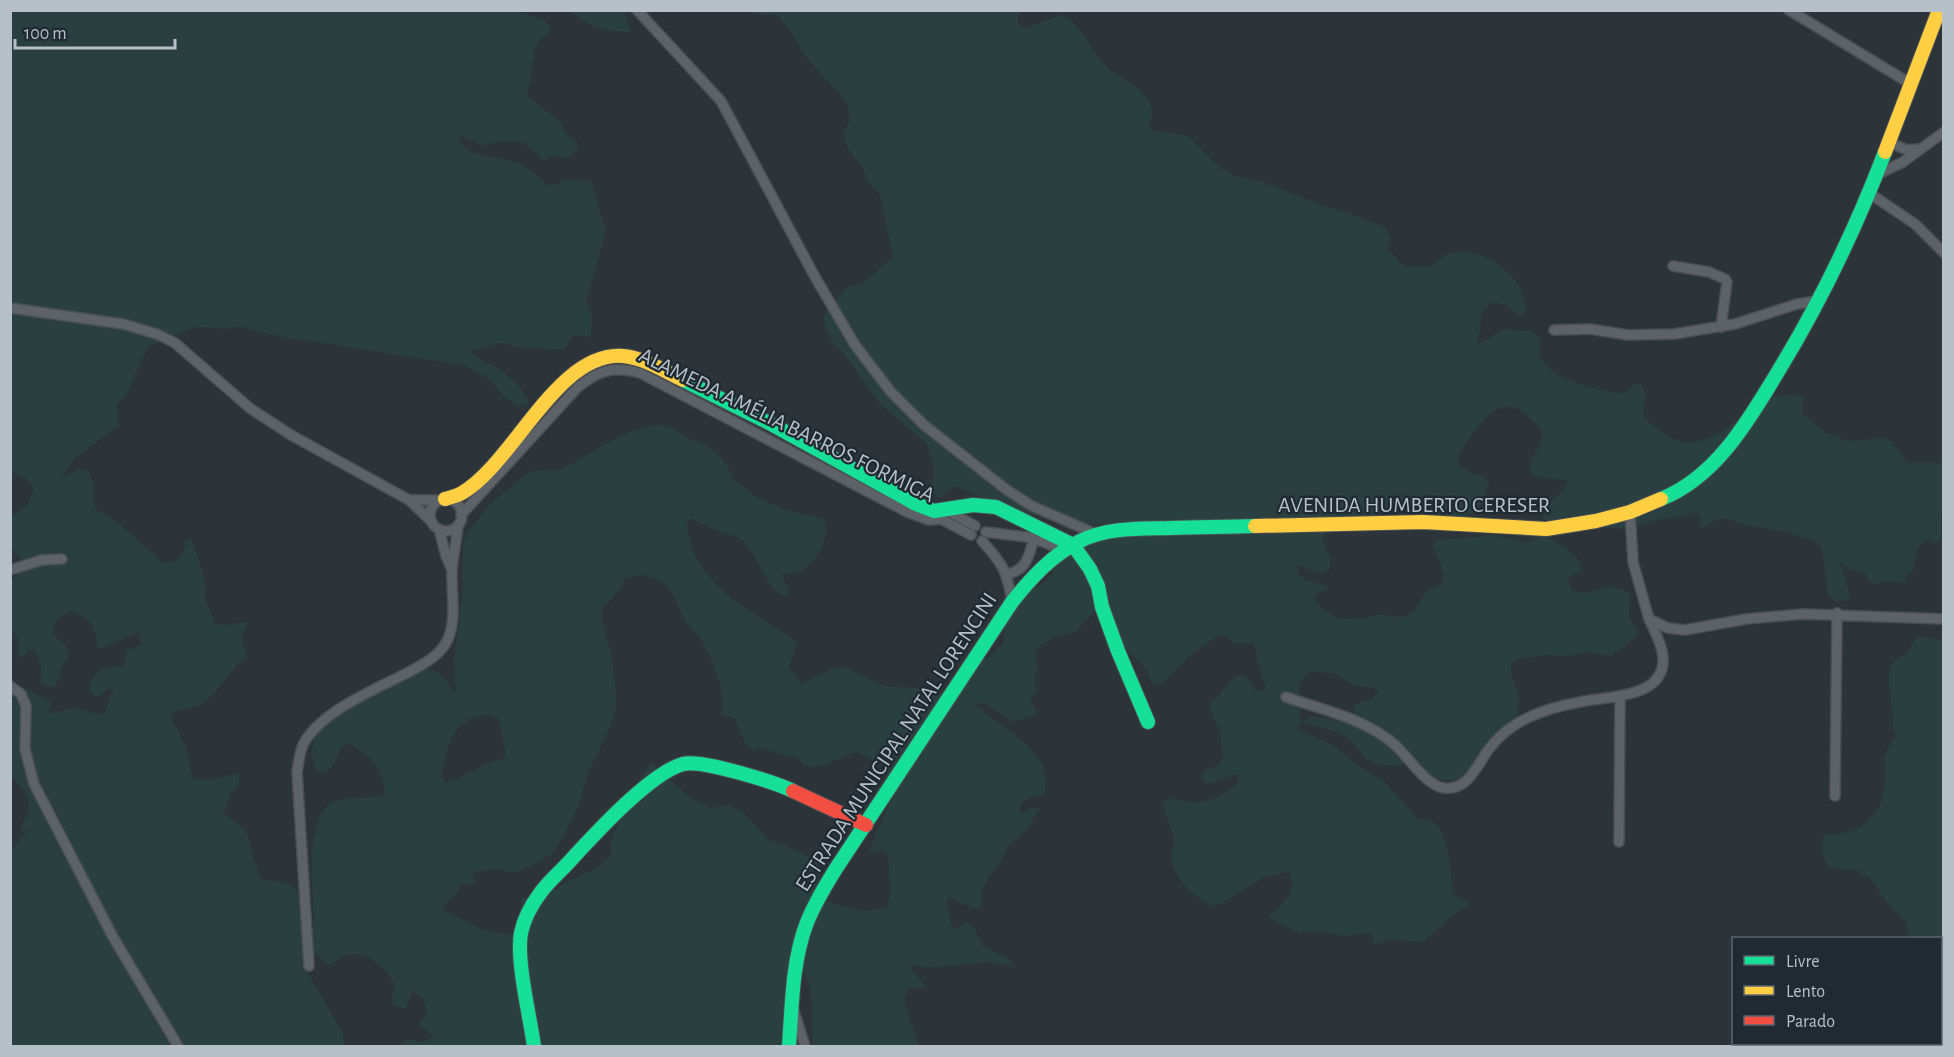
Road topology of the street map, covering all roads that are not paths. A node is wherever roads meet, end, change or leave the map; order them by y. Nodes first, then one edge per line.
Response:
1 (637, 10) edge
2 (1788, 10) edge
3 (1939, 10) edge
4 (1911, 84) junction
5 (1944, 132) edge
6 (1889, 142) junction
7 (1918, 149) junction
8 (1876, 176) junction
9 (1869, 193) junction
10 (1944, 253) edge
11 (1674, 266) dead end
12 (1817, 301) junction
13 (10, 308) edge
14 (1721, 327) junction
15 (1554, 330) dead end
16 (409, 500) junction
17 (442, 500) junction
18 (1630, 512) junction
19 (943, 514) junction
20 (460, 520) junction
21 (435, 526) junction
22 (973, 530) dead end
23 (1096, 534) junction
24 (1034, 538) junction
25 (1068, 548) junction
26 (62, 559) dead end
27 (10, 570) edge
28 (452, 570) junction
29 (1007, 574) junction
30 (1012, 602) junction
31 (1837, 614) junction
32 (1649, 619) junction
33 (1944, 619) edge
34 (10, 686) edge
35 (1620, 696) junction
36 (1286, 697) dead end
37 (1148, 722) dead end
38 (1835, 796) dead end
39 (866, 825) junction
40 (1619, 842) dead end
41 (309, 966) dead end
42 (793, 1006) junction
43 (178, 1047) edge
44 (534, 1047) edge
45 (789, 1047) edge
46 (805, 1047) edge

1 - 23 street
2 - 4 street
3 - 4 main road, AVENIDA HUMBERTO CERESER
4 - 6 main road, AVENIDA HUMBERTO CERESER
5 - 7 street
6 - 7 street
6 - 8 main road, AVENIDA HUMBERTO CERESER
7 - 8 street
8 - 9 main road, AVENIDA HUMBERTO CERESER
9 - 10 street
9 - 12 main road, AVENIDA HUMBERTO CERESER
11 - 14 street
12 - 14 street
12 - 18 main road, AVENIDA HUMBERTO CERESER
13 - 16 street
14 - 15 street
16 - 17 street
16 - 21 street
17 - 19 main road, ALAMEDA AMÉLIA BARROS FORMIGA
17 - 20 street
17 - 21 street
18 - 23 main road, AVENIDA HUMBERTO CERESER
18 - 32 street
19 - 20 street, ALAMEDA AMÉLIA BARROS FORMIGA
19 - 22 street, ALAMEDA AMÉLIA BARROS FORMIGA
19 - 25 main road, ALAMEDA AMÉLIA BARROS FORMIGA
20 - 21 street
20 - 28 street
21 - 28 street
23 - 25 main road, AVENIDA HUMBERTO CERESER
24 - 25 street
24 - 29 street
24 - 29 street
25 - 30 main road, ESTRADA MUNICIPAL NATAL LORENCINI
25 - 37 main road
26 - 27 street
28 - 41 street
29 - 30 street
30 - 39 main road, ESTRADA MUNICIPAL NATAL LORENCINI
31 - 32 street
31 - 33 street
31 - 38 street
32 - 35 street
34 - 43 street
35 - 36 street
35 - 40 street
39 - 42 main road, ESTRADA MUNICIPAL NATAL LORENCINI
39 - 44 main road
42 - 45 main road, ESTRADA MUNICIPAL NATAL LORENCINI
42 - 46 street

